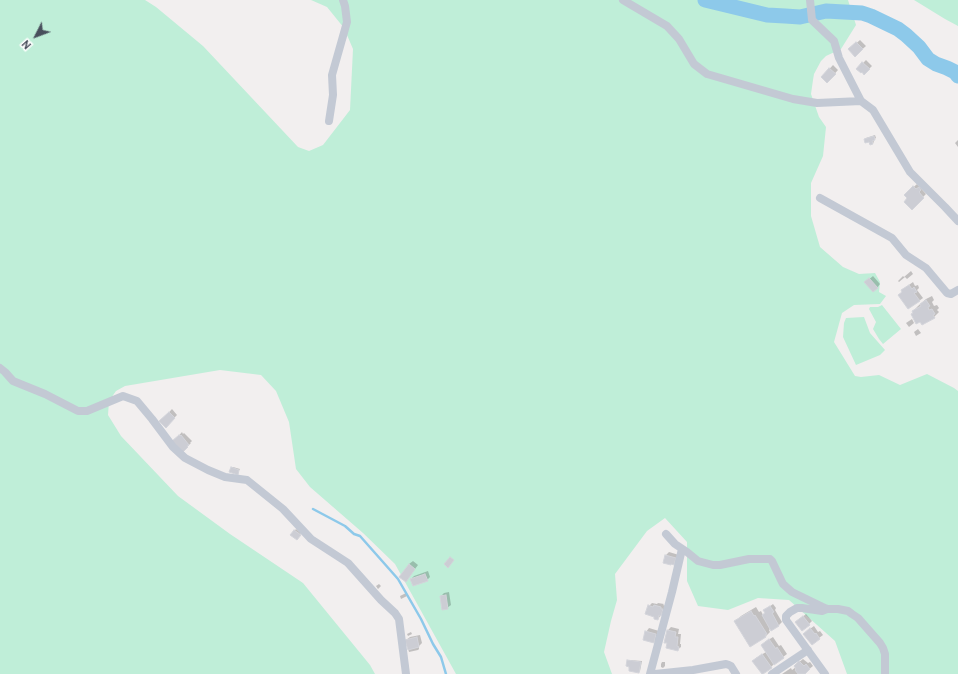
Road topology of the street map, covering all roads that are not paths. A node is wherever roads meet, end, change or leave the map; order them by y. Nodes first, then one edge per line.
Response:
1 (342, 0) edge
2 (623, 0) edge
3 (810, 0) edge
4 (861, 101) junction
5 (329, 121) dead end
6 (820, 198) dead end
7 (958, 221) edge
8 (958, 290) edge
9 (0, 368) edge
10 (666, 534) dead end
11 (682, 549) junction
12 (827, 609) junction
13 (808, 650) junction
14 (406, 674) edge
15 (650, 674) edge
16 (654, 674) edge
17 (736, 674) edge
18 (772, 674) edge
19 (826, 674) edge
20 (885, 674) edge

1 - 5 street
2 - 4 street
3 - 4 street
4 - 7 street
6 - 8 street
9 - 14 street
10 - 11 street
11 - 12 street
11 - 15 street
12 - 13 street
12 - 20 street
13 - 18 street
13 - 19 street
16 - 17 street

